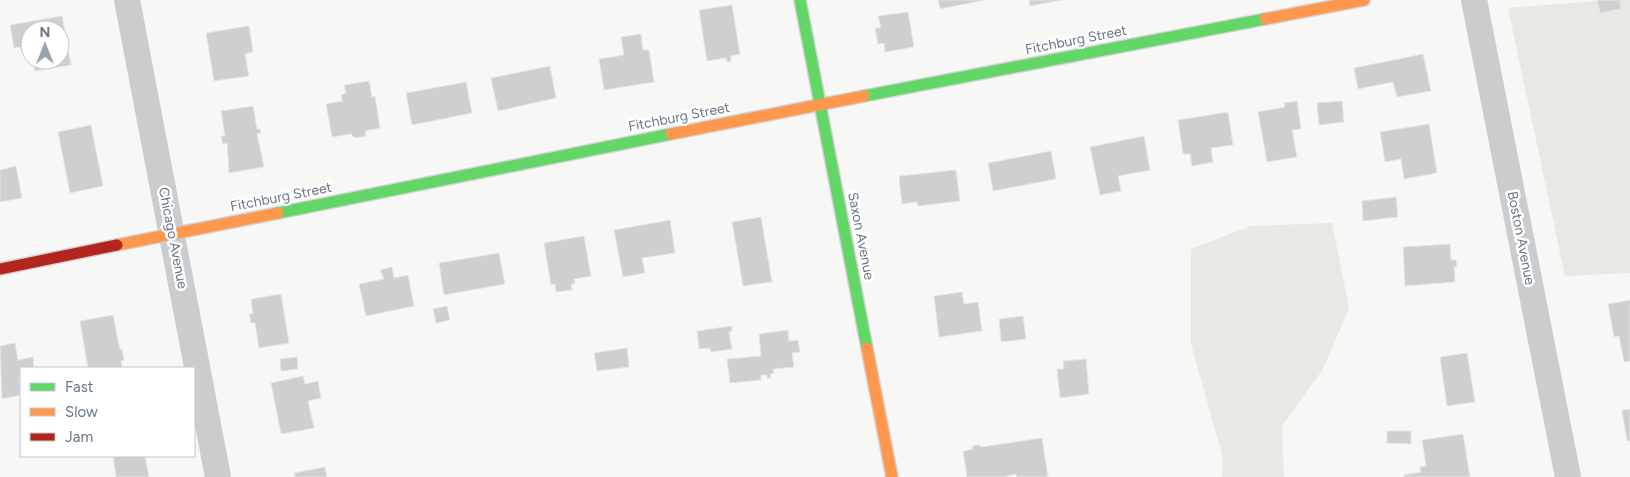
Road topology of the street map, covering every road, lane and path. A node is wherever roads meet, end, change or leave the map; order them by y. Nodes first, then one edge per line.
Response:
1 (127, 0) edge
2 (800, 0) edge
3 (1364, 0) edge
4 (1474, 0) edge
5 (821, 104) junction
6 (172, 234) junction
7 (0, 269) edge
8 (218, 477) edge
9 (892, 477) edge
10 (1568, 477) edge

1 - 6 street, Chicago Avenue
2 - 5 street, Saxon Avenue
3 - 5 street, Fitchburg Street
4 - 10 street, Boston Avenue
5 - 6 street, Fitchburg Street
5 - 9 street, Saxon Avenue
6 - 7 street, Fitchburg Street
6 - 8 street, Chicago Avenue

